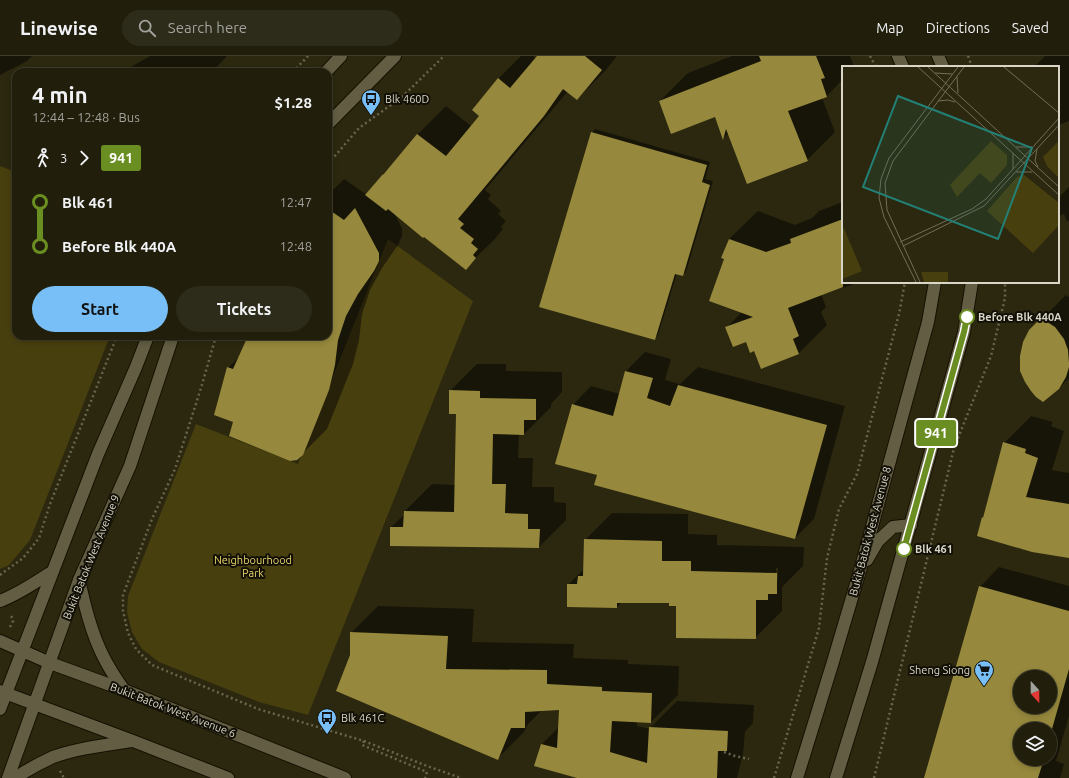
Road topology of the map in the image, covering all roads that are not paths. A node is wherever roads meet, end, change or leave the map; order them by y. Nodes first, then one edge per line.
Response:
1 (341, 56) edge
2 (395, 56) edge
3 (898, 56) edge
4 (938, 56) edge
5 (903, 66) edge
6 (943, 66) edge
7 (330, 68) edge
8 (332, 120) edge
9 (935, 283) edge
10 (972, 283) edge
11 (146, 340) edge
12 (172, 340) edge
13 (911, 525) junction
14 (53, 571) junction
15 (859, 574) junction
16 (80, 580) junction
17 (0, 601) edge
18 (0, 641) edge
19 (23, 650) junction
20 (50, 663) junction
21 (124, 690) junction
22 (3, 692) edge
23 (35, 704) junction
24 (0, 709) edge
25 (133, 741) junction
26 (8, 778) edge
27 (15, 778) edge
28 (228, 778) edge
29 (346, 778) edge
30 (797, 778) edge
31 (836, 778) edge

1 - 7 street
2 - 8 street
3 - 5 street
4 - 6 street
9 - 15 street, Bukit Batok West Avenue 8
10 - 13 street
11 - 14 street
12 - 16 street, Bukit Batok West Avenue 9
13 - 15 street
13 - 31 street
14 - 17 street
14 - 19 street
15 - 30 street, Bukit Batok West Avenue 8
16 - 20 street, Bukit Batok West Avenue 9
16 - 21 street
18 - 19 street, Bukit Batok West Avenue 6
19 - 20 street, Bukit Batok West Avenue 6
19 - 22 street
20 - 21 street, Bukit Batok West Avenue 6
20 - 23 street, Bukit Batok West Avenue 9
21 - 29 street, Bukit Batok West Avenue 6
22 - 23 street
22 - 24 street
23 - 25 street
23 - 26 street, Bukit Batok West Avenue 9
25 - 27 street
25 - 28 street

